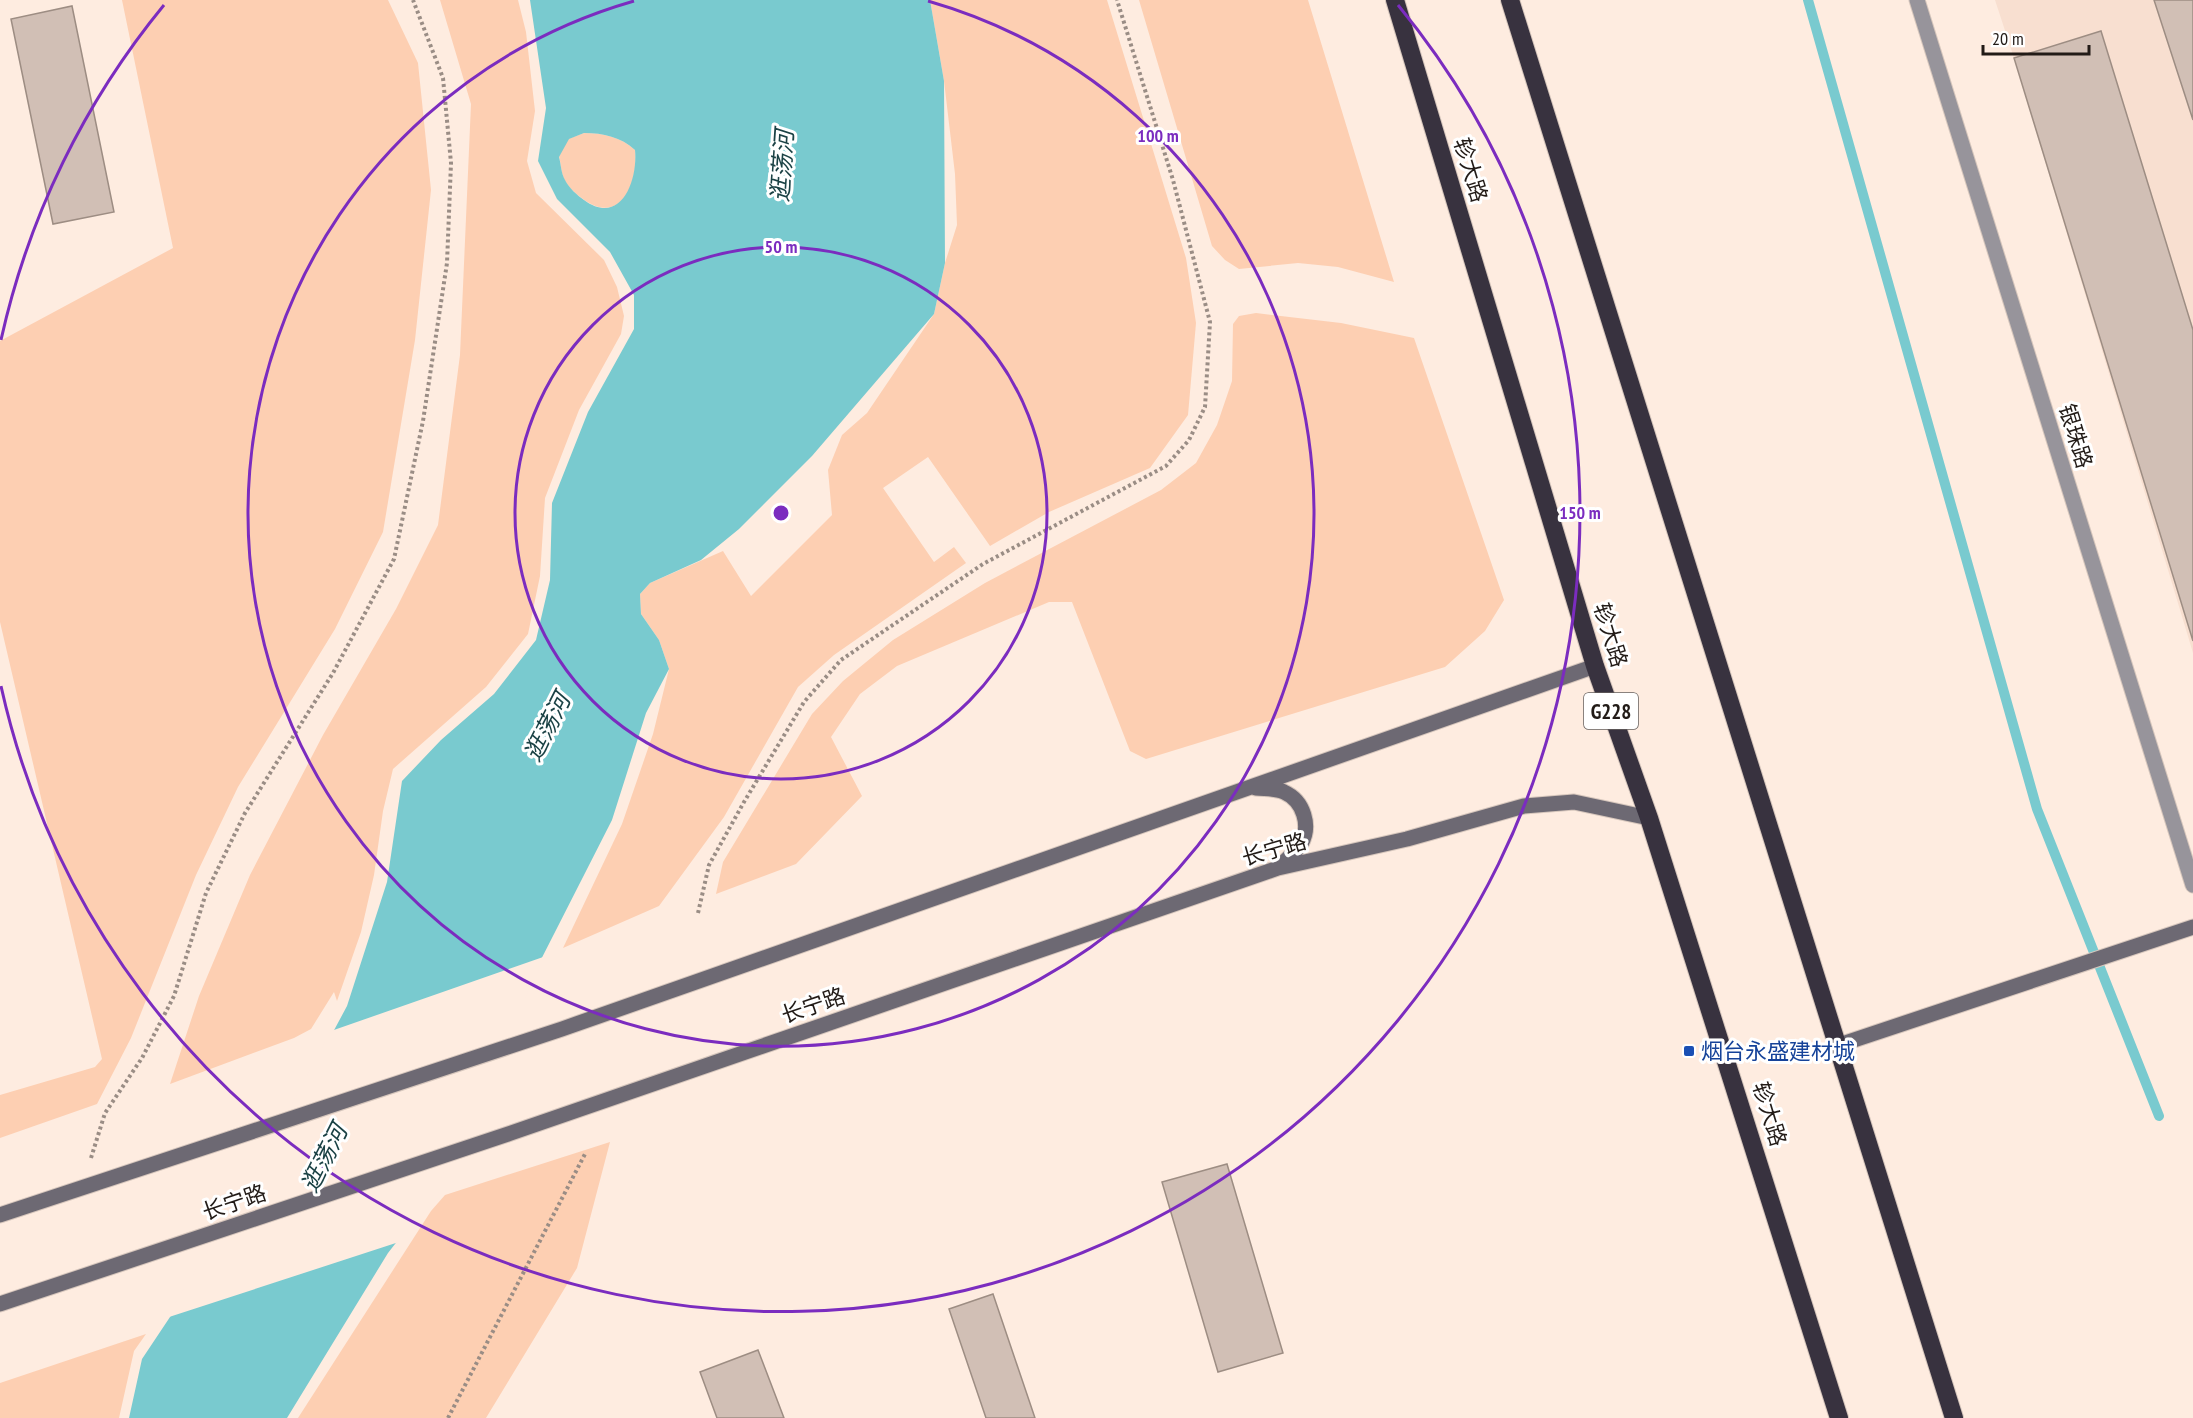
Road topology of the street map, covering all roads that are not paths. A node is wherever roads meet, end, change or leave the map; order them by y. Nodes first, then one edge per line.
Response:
1 (1395, 0) edge
2 (1510, 0) edge
3 (1917, 0) edge
4 (1595, 666) junction
5 (1248, 788) junction
6 (1649, 819) junction
7 (1278, 868) junction
8 (2193, 885) edge
9 (2193, 927) edge
10 (1836, 1046) junction
11 (0, 1215) edge
12 (0, 1304) edge
13 (1839, 1418) edge
14 (1954, 1418) edge

1 - 4 highway, 轸大路 / G228
2 - 10 highway
3 - 8 street, 银珠路
4 - 5 street
4 - 6 highway, 轸大路 / G228
5 - 7 street
5 - 11 street
6 - 7 street, 长宁路
6 - 13 highway, 轸大路 / G228
7 - 12 street, 长宁路
9 - 10 street
10 - 14 highway

